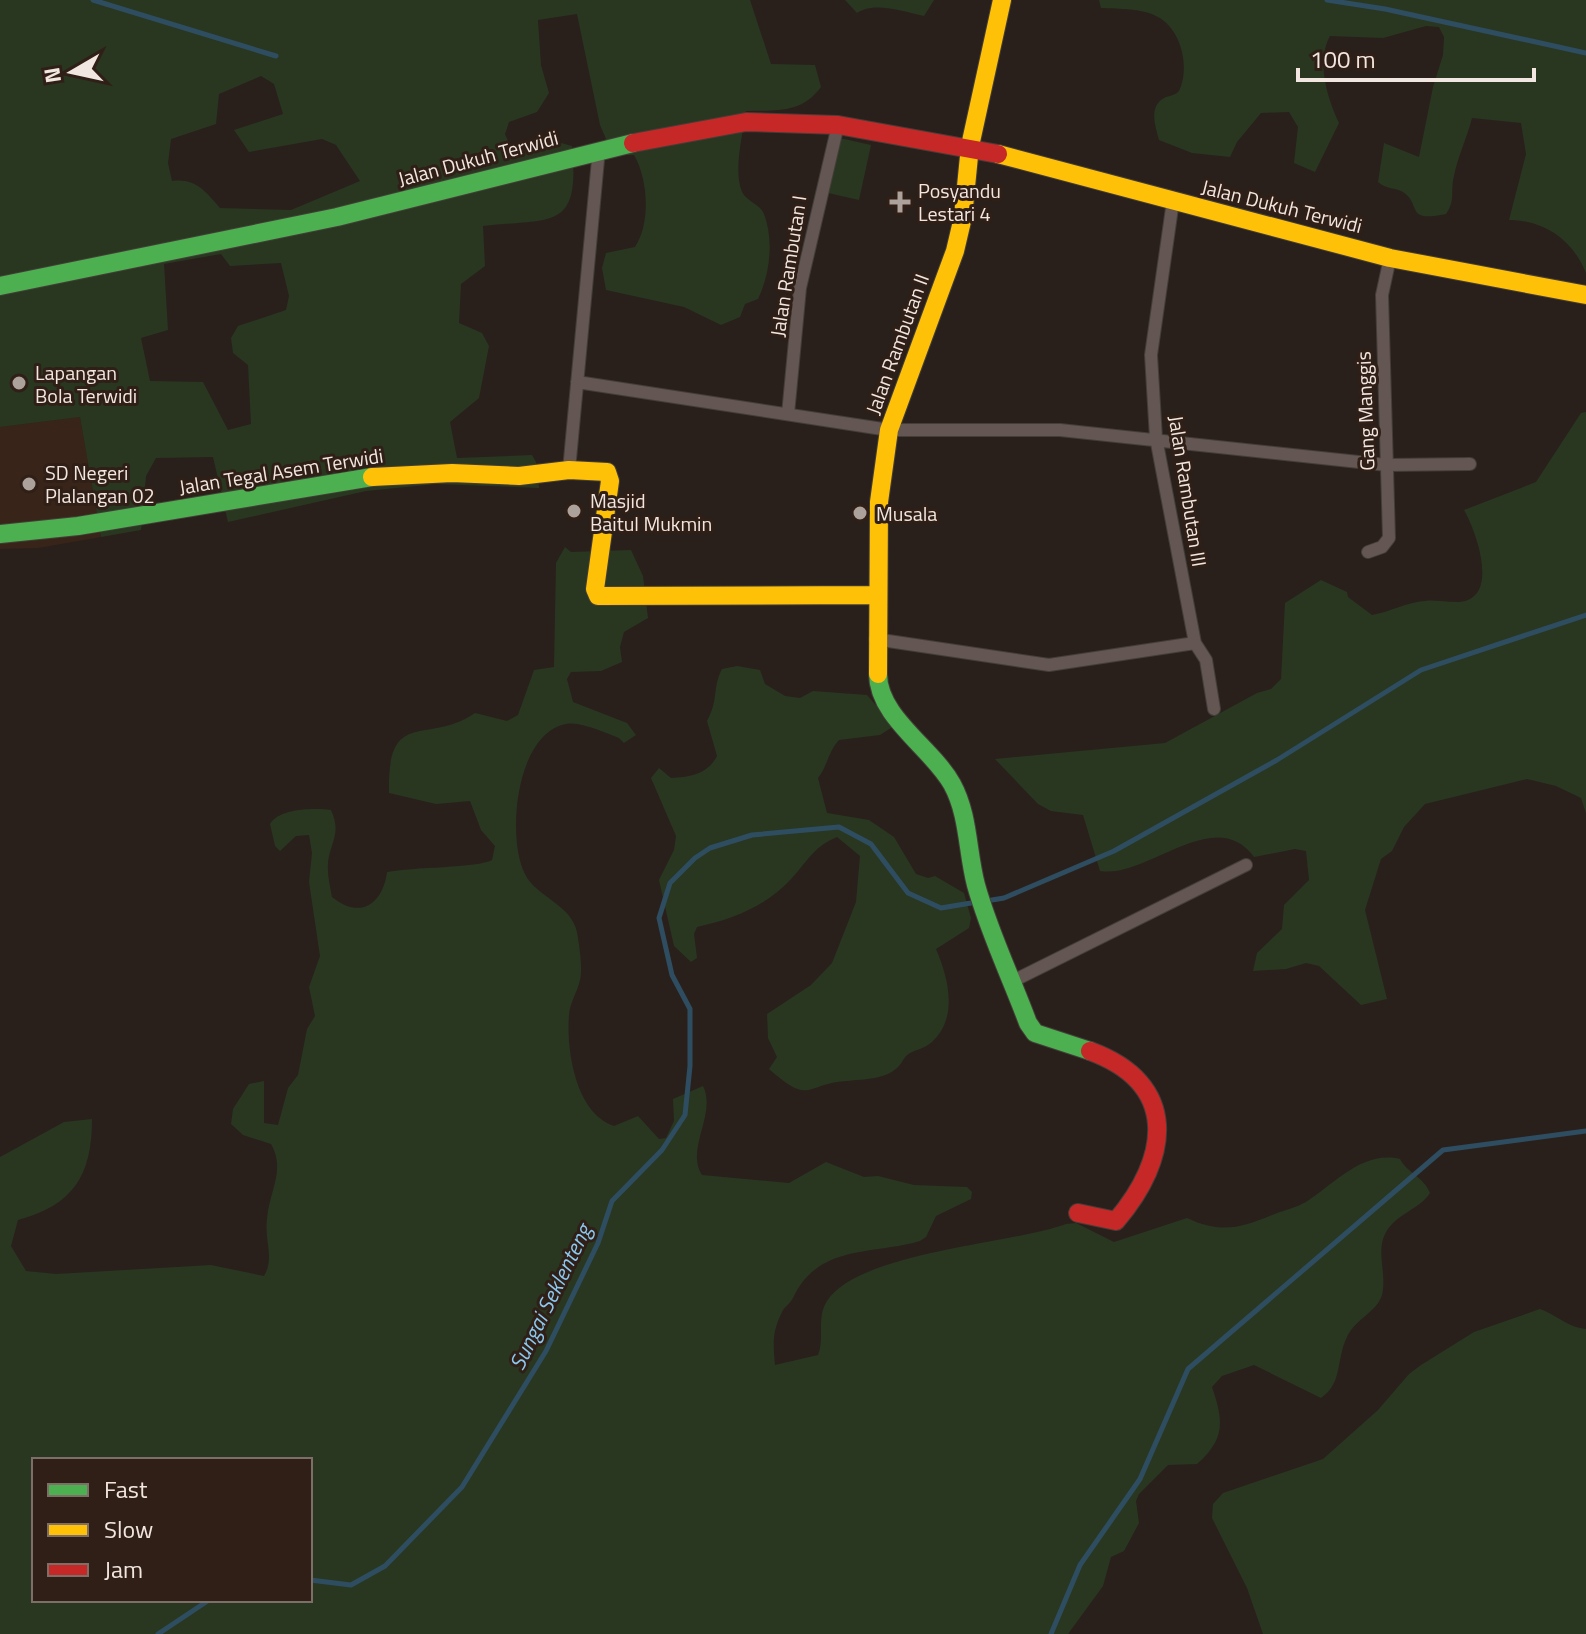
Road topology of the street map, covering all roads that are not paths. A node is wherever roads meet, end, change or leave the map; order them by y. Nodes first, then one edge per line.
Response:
1 (1002, 0) edge
2 (838, 125) junction
3 (970, 146) junction
4 (599, 149) junction
5 (1173, 201) junction
6 (1390, 258) junction
7 (0, 286) edge
8 (1586, 295) edge
9 (577, 382) junction
10 (788, 414) junction
11 (889, 430) junction
12 (1156, 438) junction
13 (1470, 464) dead end
14 (1387, 465) junction
15 (569, 470) junction
16 (0, 534) edge
17 (1368, 552) dead end
18 (877, 595) junction
19 (875, 639) junction
20 (1195, 643) junction
21 (1214, 709) dead end
22 (1246, 865) dead end
23 (1013, 981) junction
24 (1078, 1213) dead end

1 - 3 street
2 - 3 street, Jalan Dukuh Terwidi
2 - 4 street, Jalan Dukuh Terwidi
2 - 10 street, Jalan Rambutan I
3 - 5 street, Jalan Dukuh Terwidi
3 - 11 street, Jalan Rambutan II
4 - 7 street, Jalan Dukuh Terwidi
4 - 9 street
5 - 6 street, Jalan Dukuh Terwidi
5 - 12 street, Jalan Rambutan III
6 - 8 street, Jalan Dukuh Terwidi
6 - 14 street, Gang Manggis
9 - 10 street
9 - 15 street
10 - 11 street
11 - 12 street
11 - 18 street, Jalan Rambutan II
12 - 14 street
12 - 20 street, Jalan Rambutan III
13 - 14 street
14 - 17 street, Gang Manggis
15 - 16 street, Jalan Tegal Asem Terwidi
15 - 18 street, Jalan Tegal Asem Terwidi
18 - 19 street, Jalan Rambutan II
19 - 20 street
19 - 23 street, Jalan Rambutan II
20 - 21 street, Jalan Rambutan III
22 - 23 street
23 - 24 street

